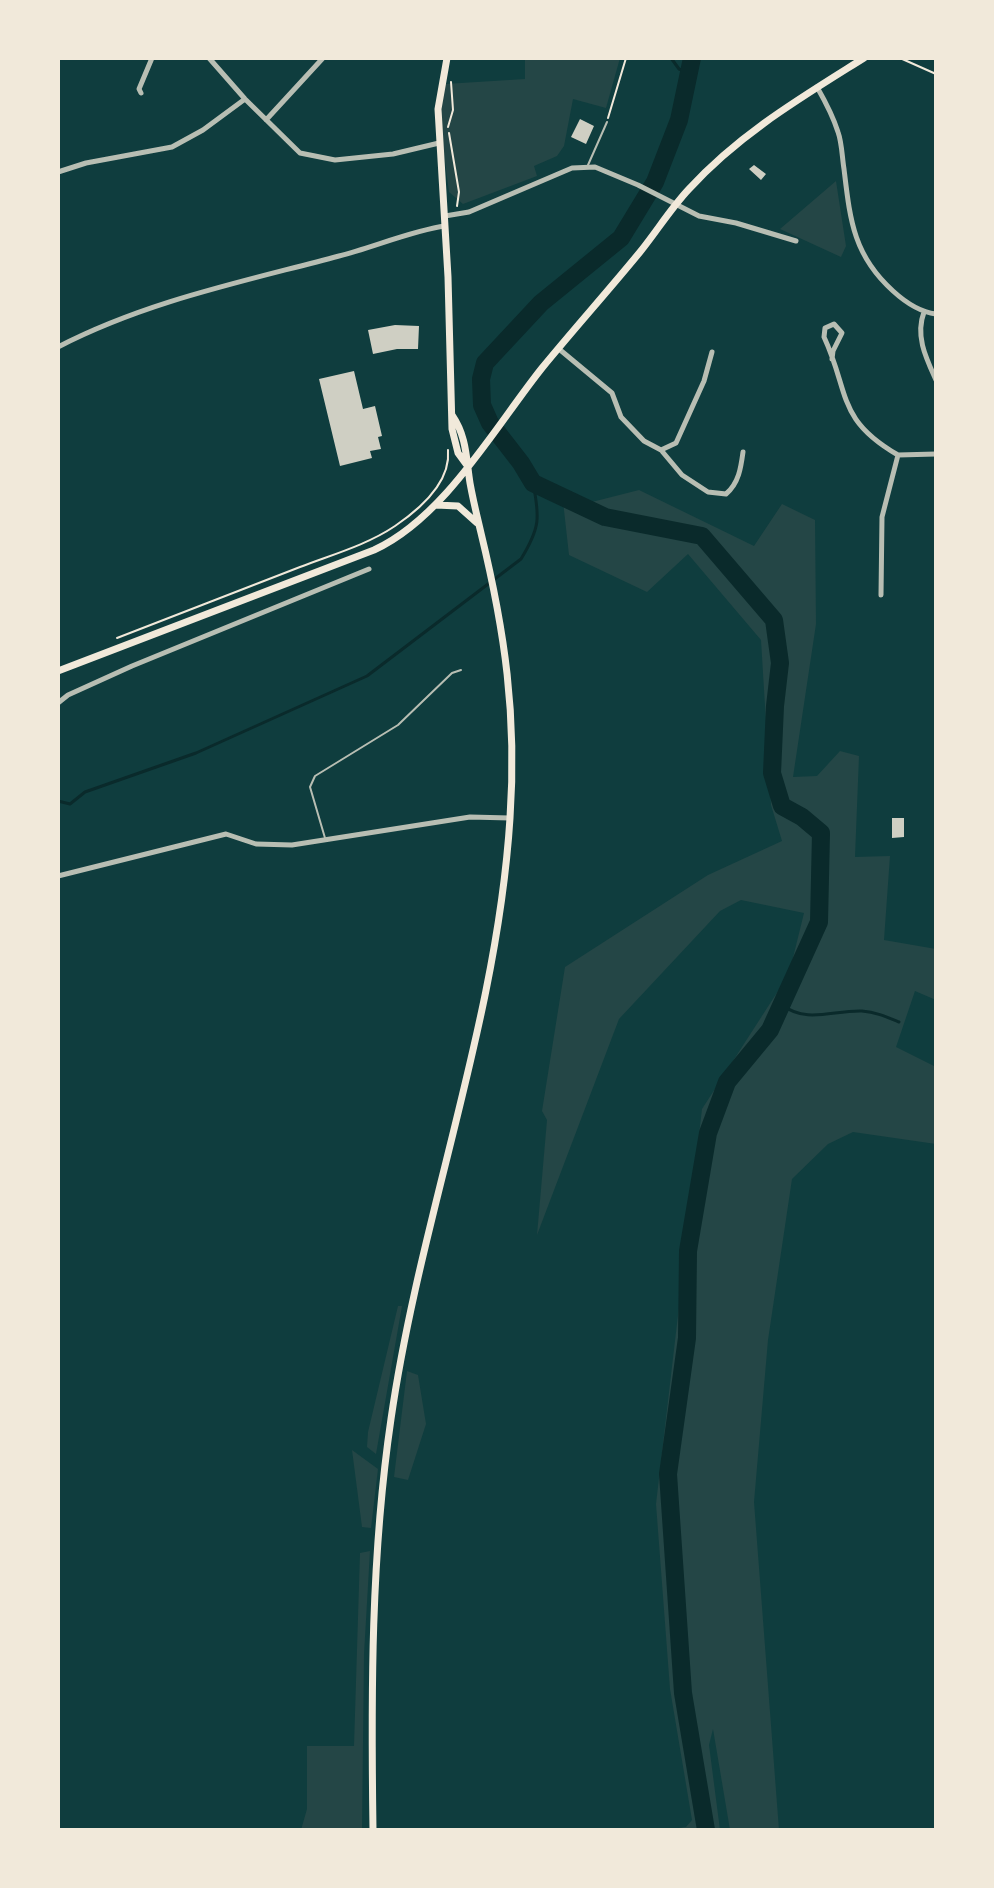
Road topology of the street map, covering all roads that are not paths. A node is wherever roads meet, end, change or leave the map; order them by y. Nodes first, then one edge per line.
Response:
1 (152, 58) edge
2 (209, 58) edge
3 (323, 58) edge
4 (447, 58) edge
5 (864, 58) edge
6 (817, 87) junction
7 (141, 93) dead end
8 (245, 99) junction
9 (266, 120) junction
10 (607, 122) road end
11 (439, 143) junction
12 (587, 167) junction
13 (58, 172) edge
14 (676, 204) junction
15 (445, 216) junction
16 (445, 226) junction
17 (796, 241) dead end
18 (924, 312) junction
19 (936, 314) edge
20 (58, 347) edge
21 (559, 349) junction
22 (712, 352) dead end
23 (832, 359) junction
24 (936, 380) edge
25 (661, 450) junction
26 (743, 452) dead end
27 (936, 454) edge
28 (898, 455) junction
29 (467, 466) junction
30 (436, 505) junction
31 (479, 524) junction
32 (369, 569) dead end
33 (881, 595) dead end
34 (461, 670) dead end
35 (58, 671) edge
36 (58, 703) edge
37 (510, 818) junction
38 (325, 840) junction
39 (58, 876) edge
40 (373, 1830) edge

1 - 7 street
2 - 8 street
3 - 9 street
4 - 11 main road
5 - 6 main road
6 - 14 main road
6 - 18 street
8 - 9 street
8 - 13 street
9 - 11 street
10 - 12 lane
11 - 15 main road
12 - 14 street
12 - 15 street
14 - 17 street
14 - 21 main road
15 - 16 main road
16 - 20 street
16 - 29 main road
18 - 19 street
18 - 24 street
21 - 25 street
21 - 29 main road
22 - 25 street
23 - 23 street
23 - 28 street
25 - 26 street
27 - 28 street
28 - 33 street
29 - 30 main road
29 - 31 main road
30 - 31 main road
30 - 35 main road
31 - 37 main road
32 - 36 street
34 - 38 lane
37 - 38 street
37 - 40 main road
38 - 39 street

